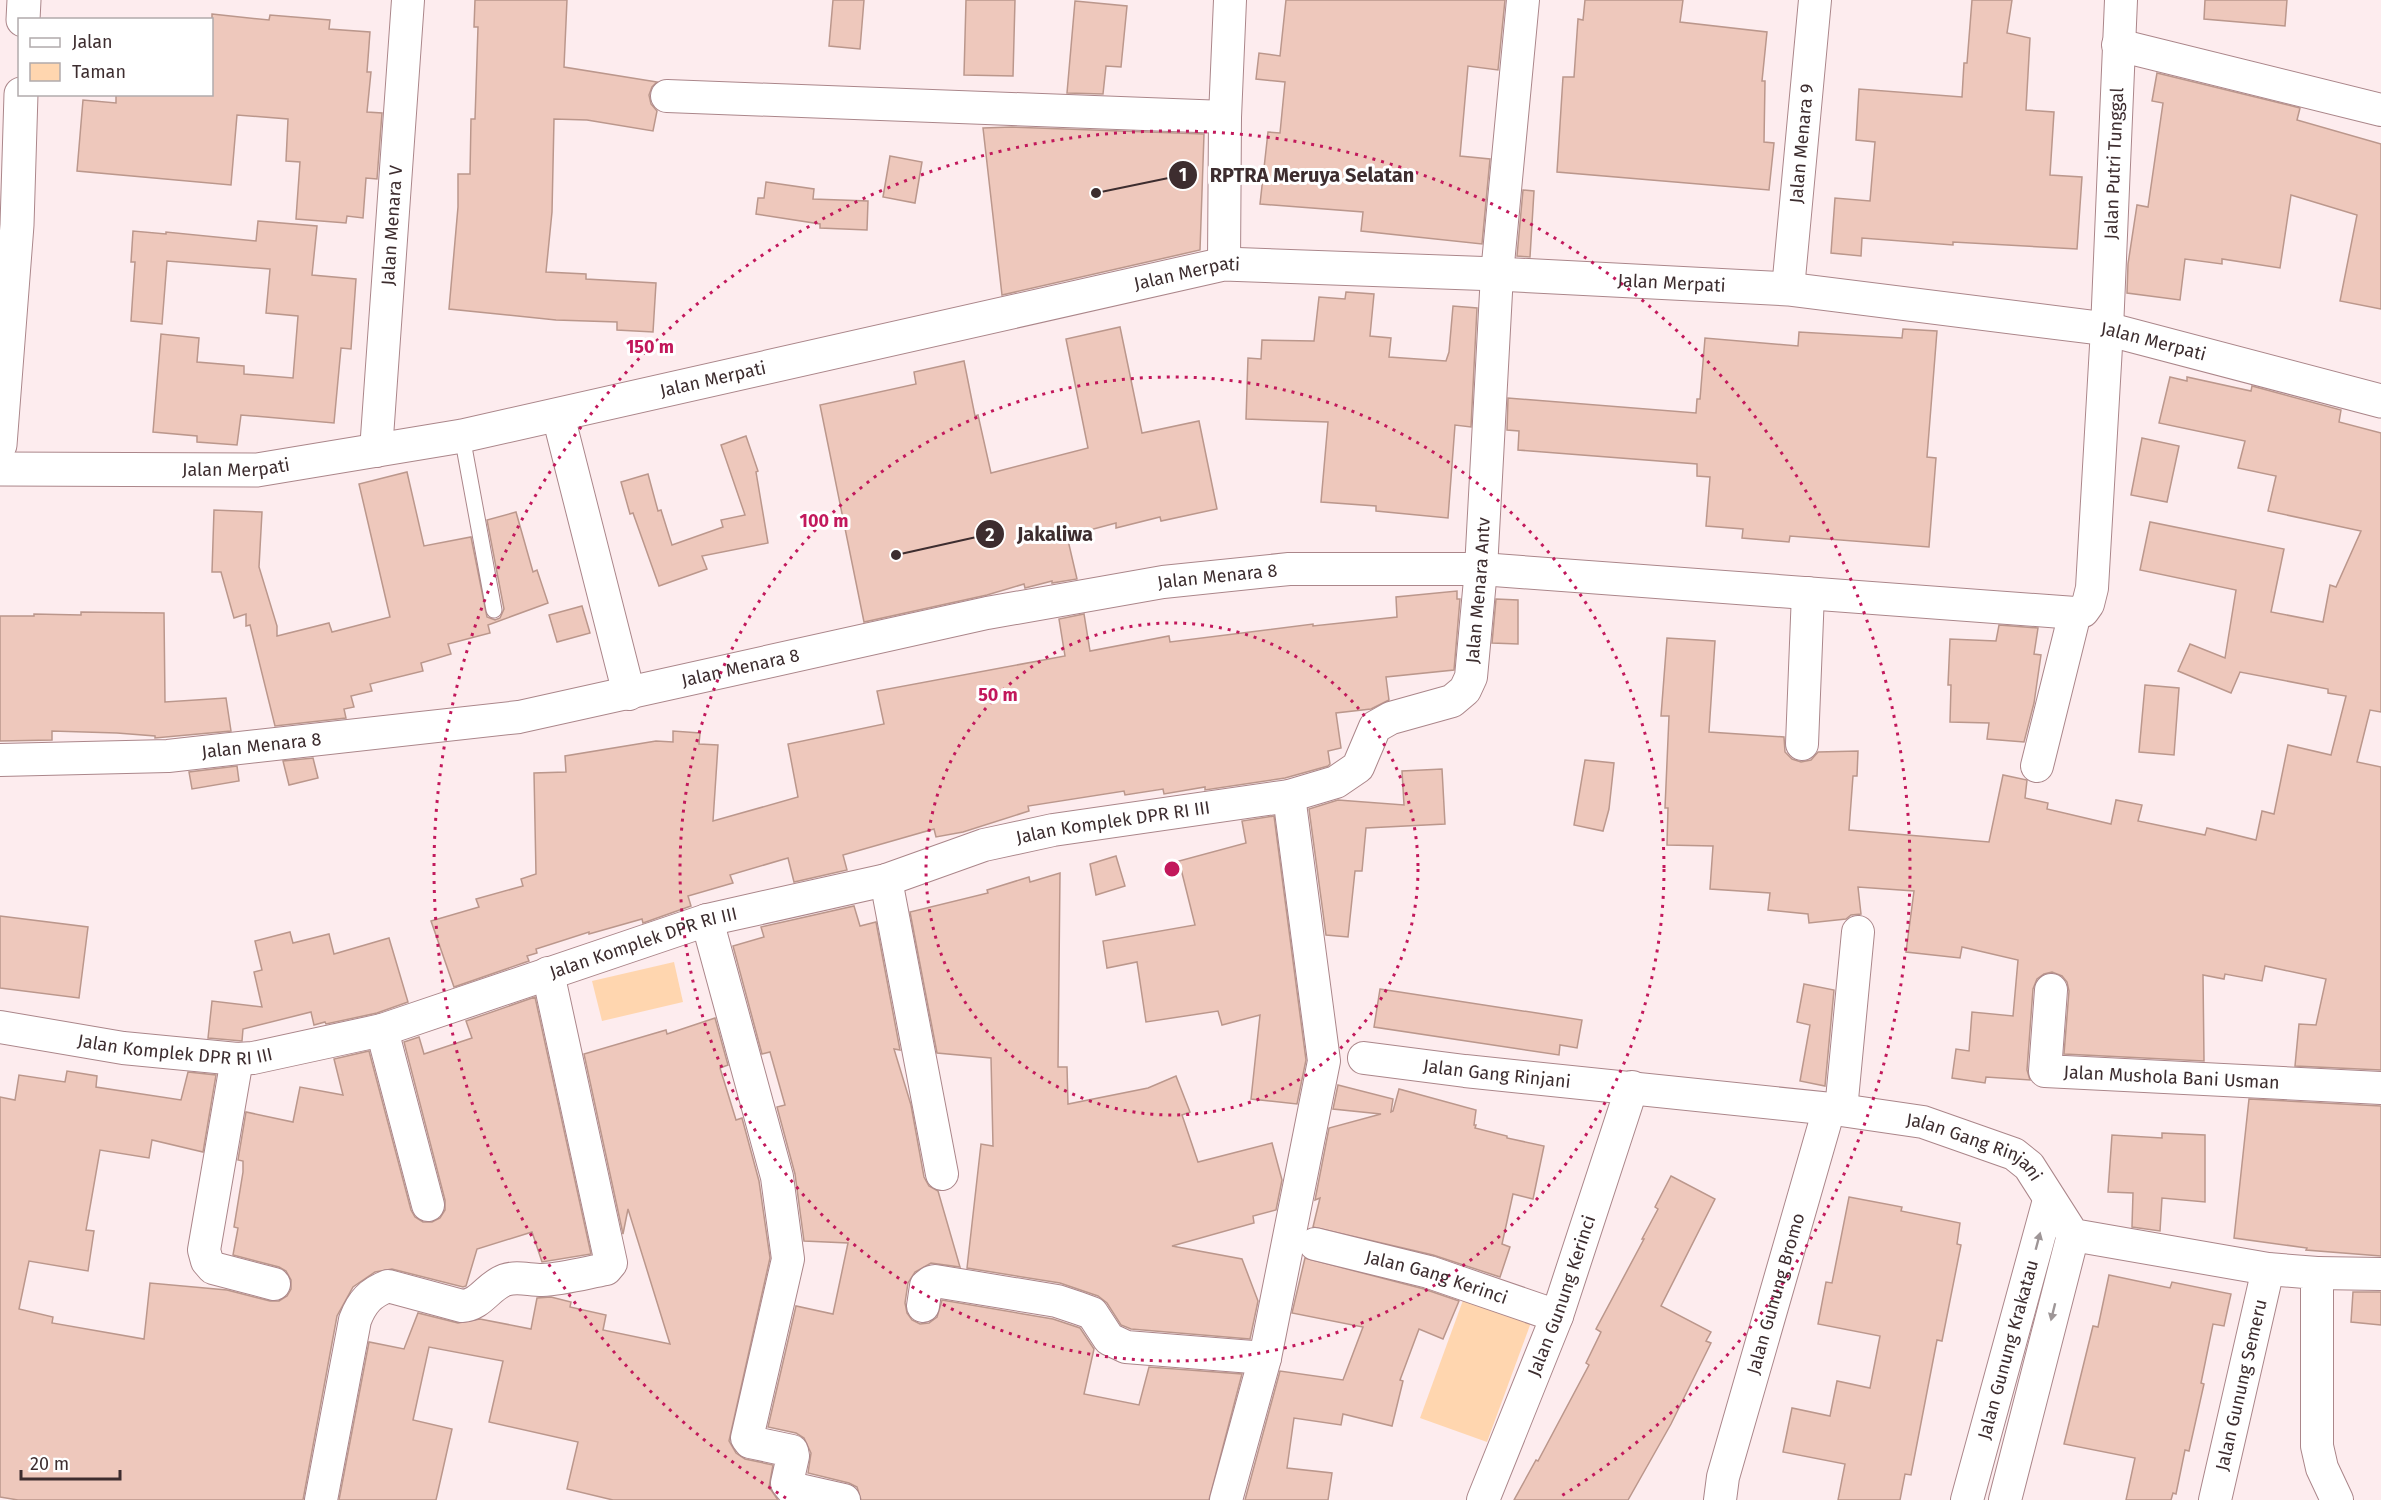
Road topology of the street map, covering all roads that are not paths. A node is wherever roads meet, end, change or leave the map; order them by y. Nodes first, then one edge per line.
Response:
1 (24, 0) edge
2 (408, 0) edge
3 (1230, 0) edge
4 (1523, 0) edge
5 (1815, 0) edge
6 (2121, 0) edge
7 (23, 18) edge
8 (2118, 45) junction
9 (20, 96) edge
10 (667, 96) dead end
11 (2381, 110) edge
12 (1224, 117) junction
13 (10, 127) edge
14 (9, 224) edge
15 (1224, 264) junction
16 (1497, 274) junction
17 (1788, 289) junction
18 (2107, 329) junction
19 (2381, 401) edge
20 (558, 414) junction
21 (462, 436) junction
22 (0, 445) edge
23 (376, 451) junction
24 (0, 469) edge
25 (1481, 569) junction
26 (1808, 593) junction
27 (494, 610) dead end
28 (2075, 613) junction
29 (629, 694) junction
30 (1802, 744) dead end
31 (0, 760) edge
32 (2037, 766) dead end
33 (1289, 796) junction
34 (886, 880) junction
35 (707, 920) junction
36 (1858, 932) dead end
37 (548, 973) junction
38 (2051, 990) dead end
39 (0, 1027) edge
40 (382, 1030) junction
41 (1364, 1058) dead end
42 (237, 1059) junction
43 (1632, 1087) junction
44 (2381, 1088) edge
45 (1835, 1109) junction
46 (942, 1174) dead end
47 (2049, 1200) junction
48 (428, 1205) dead end
49 (2073, 1235) junction
50 (1315, 1244) dead end
51 (2268, 1269) junction
52 (2318, 1273) junction
53 (2381, 1274) edge
54 (274, 1284) dead end
55 (923, 1306) dead end
56 (1557, 1316) junction
57 (1265, 1358) junction
58 (1717, 1492) edge
59 (321, 1500) edge
60 (844, 1500) edge
61 (1226, 1500) edge
62 (1482, 1500) edge
63 (1967, 1500) edge
64 (2005, 1500) edge
65 (2215, 1500) edge
66 (2337, 1500) edge

1 - 7 street
2 - 23 street, Jalan Menara V
3 - 12 street
4 - 16 street, Jalan Menara Antv
5 - 17 street, Jalan Menara 9
6 - 8 street, Jalan Putri Tunggal
8 - 11 street
8 - 18 street, Jalan Putri Tunggal
9 - 13 street
10 - 12 street
12 - 15 street
13 - 14 street
14 - 22 street
15 - 16 street, Jalan Merpati
15 - 20 street, Jalan Merpati
16 - 17 street, Jalan Merpati
16 - 25 street, Jalan Menara Antv
17 - 18 street, Jalan Merpati
18 - 19 street, Jalan Merpati
18 - 28 street, Jalan Putri Tunggal
20 - 21 street, Jalan Merpati
20 - 29 street
21 - 23 street, Jalan Merpati
21 - 27 lane
23 - 24 street, Jalan Merpati
25 - 26 street, Jalan Menara 8
25 - 29 street, Jalan Menara 8
25 - 33 street, Jalan Menara Antv
26 - 28 street, Jalan Menara 8
26 - 30 street
28 - 32 street
29 - 31 street, Jalan Menara 8
33 - 34 street, Jalan Komplek DPR RI III
33 - 57 street
34 - 35 street, Jalan Komplek DPR RI III
34 - 46 street
35 - 37 street, Jalan Komplek DPR RI III
35 - 60 street
36 - 45 street, Jalan Gunung Bromo
37 - 40 street, Jalan Komplek DPR RI III
37 - 59 street
38 - 44 street, Jalan Mushola Bani Usman
39 - 42 street, Jalan Komplek DPR RI III
40 - 42 street, Jalan Komplek DPR RI III
40 - 48 street
41 - 43 street, Jalan Gang Rinjani
42 - 54 street
43 - 45 street, Jalan Gang Rinjani
43 - 56 street, Jalan Gunung Kerinci
45 - 47 street, Jalan Gang Rinjani
45 - 58 street, Jalan Gunung Bromo
47 - 49 street, Jalan Gang Rinjani
63 -> 47 street, Jalan Gunung Krakatau
49 - 51 street
49 -> 64 street, Jalan Gunung Krakatau
50 - 56 street, Jalan Gang Kerinci
51 - 52 street
51 - 65 street, Jalan Gunung Semeru
52 - 53 street
52 - 66 street
55 - 57 street
56 - 62 street, Jalan Gunung Kerinci
57 - 61 street

